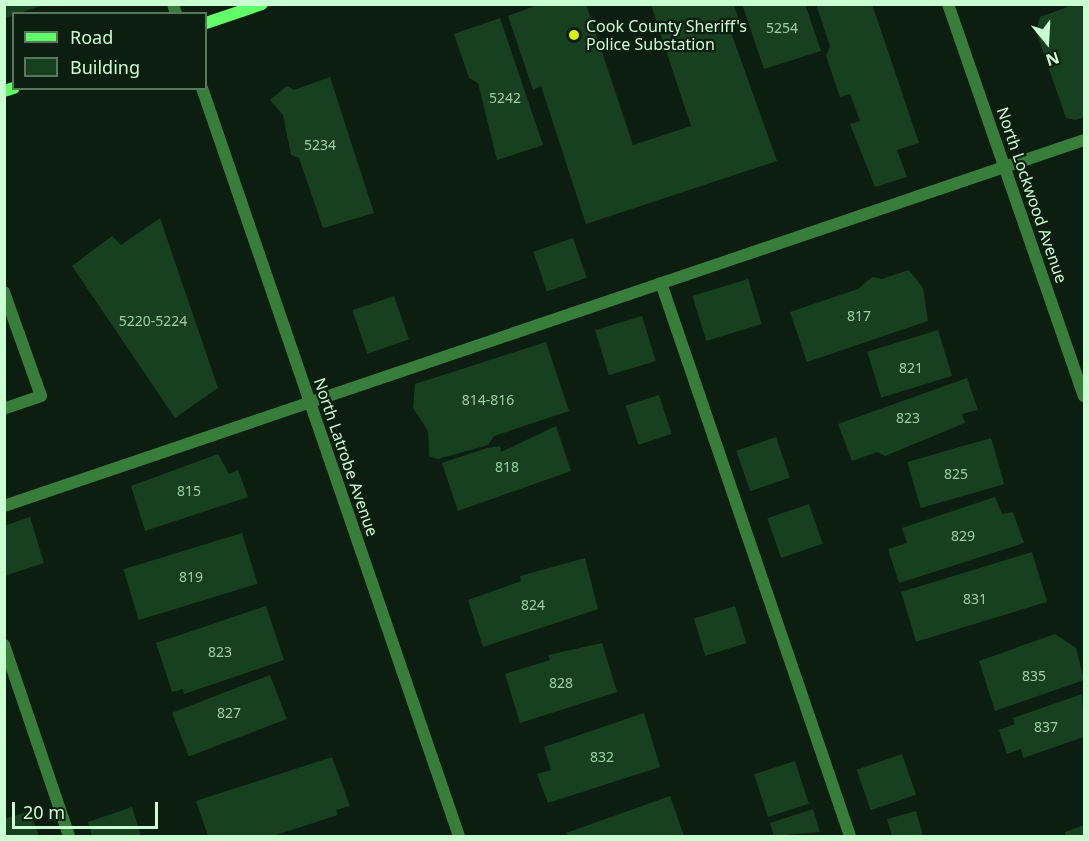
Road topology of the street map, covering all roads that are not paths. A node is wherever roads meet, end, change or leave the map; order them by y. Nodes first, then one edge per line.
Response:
1 (262, 4) edge
2 (948, 4) edge
3 (207, 23) edge
4 (203, 90) edge
5 (1084, 140) edge
6 (1005, 166) junction
7 (661, 283) junction
8 (4, 292) edge
9 (1084, 396) edge
10 (310, 402) junction
11 (4, 409) edge
12 (4, 506) edge
13 (4, 645) edge
14 (69, 837) edge
15 (459, 837) edge
16 (850, 837) edge

1 - 3 main road
2 - 6 street, North Lockwood Avenue
4 - 10 street, North Latrobe Avenue
5 - 6 street
6 - 7 street
6 - 9 street, North Lockwood Avenue
7 - 10 street
7 - 16 street
8 - 11 street
10 - 12 street
10 - 15 street, North Latrobe Avenue
13 - 14 street

